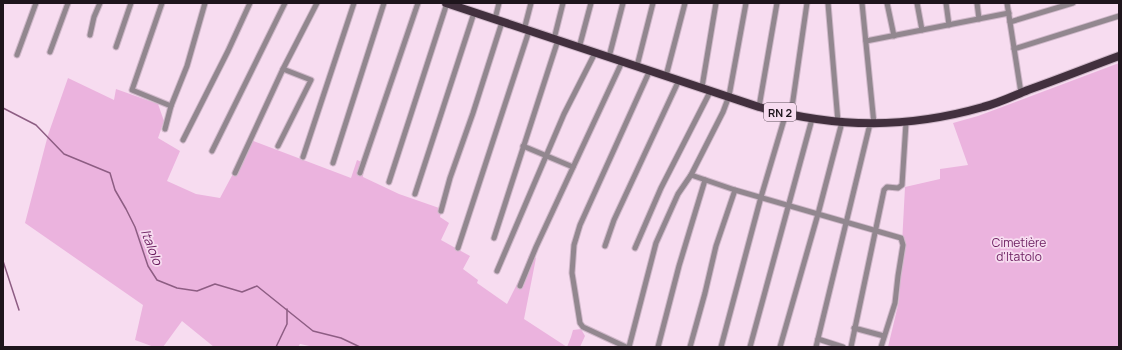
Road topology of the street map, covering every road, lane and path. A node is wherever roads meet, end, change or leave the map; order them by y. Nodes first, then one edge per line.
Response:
1 (36, 3) edge
2 (68, 3) edge
3 (100, 3) edge
4 (131, 3) edge
5 (162, 3) edge
6 (205, 3) edge
7 (250, 3) edge
8 (285, 3) edge
9 (317, 3) edge
10 (354, 3) edge
11 (384, 3) edge
12 (418, 3) edge
13 (446, 3) edge
14 (499, 3) edge
15 (531, 3) edge
16 (563, 3) edge
17 (591, 3) edge
18 (622, 3) edge
19 (653, 3) edge
20 (685, 3) edge
21 (716, 3) edge
22 (746, 3) edge
23 (777, 3) edge
24 (807, 3) edge
25 (828, 3) edge
26 (862, 3) edge
27 (887, 3) edge
28 (917, 3) edge
29 (946, 3) edge
30 (977, 3) edge
31 (1007, 3) edge
32 (1073, 3) edge
33 (470, 9) edge
34 (1009, 13) junction
35 (1119, 16) edge
36 (979, 19) junction
37 (498, 21) junction
38 (1010, 22) junction
39 (949, 25) junction
40 (527, 30) junction
41 (922, 30) junction
42 (90, 36) dead end
43 (894, 36) junction
44 (556, 40) junction
45 (866, 41) junction
46 (116, 47) dead end
47 (579, 48) junction
48 (1014, 49) junction
49 (50, 52) dead end
50 (595, 53) junction
51 (18, 54) dead end
52 (1119, 56) edge
53 (609, 57) junction
54 (622, 62) junction
55 (637, 66) junction
56 (283, 69) junction
57 (650, 70) junction
58 (666, 76) junction
59 (679, 80) junction
60 (702, 87) junction
61 (711, 90) junction
62 (1021, 93) junction
63 (730, 96) junction
64 (171, 106) junction
65 (759, 107) junction
66 (788, 114) junction
67 (812, 119) junction
68 (840, 122) junction
69 (906, 122) junction
70 (872, 124) junction
71 (165, 129) dead end
72 (183, 140) dead end
73 (278, 146) dead end
74 (523, 146) junction
75 (212, 151) dead end
76 (546, 155) junction
77 (303, 157) dead end
78 (333, 163) dead end
79 (573, 167) junction
80 (235, 173) dead end
81 (360, 173) dead end
82 (691, 175) junction
83 (706, 180) junction
84 (389, 182) dead end
85 (735, 190) junction
86 (415, 194) dead end
87 (761, 197) junction
88 (789, 205) junction
89 (441, 211) dead end
90 (818, 214) junction
91 (847, 222) junction
92 (877, 230) junction
93 (494, 238) dead end
94 (605, 246) dead end
95 (458, 248) dead end
96 (635, 248) dead end
97 (497, 271) dead end
98 (520, 286) dead end
99 (854, 328) junction
100 (884, 336) junction
101 (818, 339) junction
102 (628, 347) edge
103 (658, 347) edge
104 (690, 347) edge
105 (721, 347) edge
106 (750, 347) edge
107 (780, 347) edge
108 (816, 347) edge
109 (843, 347) edge
110 (851, 347) edge
111 (881, 347) edge

1 - 51 street
2 - 49 street
3 - 42 street
4 - 46 street
5 - 64 street
6 - 64 street
7 - 72 street
8 - 75 street
9 - 56 street
10 - 77 street
11 - 78 street
12 - 81 street
13 - 33 highway, RN 2
13 - 84 street
14 - 37 street
15 - 40 street
16 - 44 street
17 - 47 street
18 - 53 street
19 - 55 street
20 - 58 street
21 - 60 street
22 - 63 street
23 - 65 street
24 - 66 street
25 - 68 street
26 - 45 street
27 - 43 street
28 - 41 street
29 - 39 street
30 - 36 street
31 - 34 street
32 - 38 street
33 - 37 highway, RN 2
33 - 86 street
34 - 36 street
34 - 38 street
35 - 48 street
36 - 39 street
37 - 40 highway, RN 2
37 - 89 street
38 - 48 street
39 - 41 street
40 - 44 highway, RN 2
40 - 95 street
41 - 43 street
43 - 45 street
44 - 47 highway, RN 2
44 - 74 street
45 - 70 street
47 - 50 highway, RN 2
48 - 62 street
50 - 53 highway, RN 2
50 - 76 street
52 - 62 highway, RN 2
53 - 54 highway, RN 2
54 - 55 highway, RN 2
54 - 79 street
55 - 57 highway, RN 2
56 - 73 street
56 - 80 street
57 - 58 highway, RN 2
57 - 102 street
58 - 59 highway, RN 2
59 - 60 highway, RN 2
59 - 94 street
60 - 61 highway, RN 2
61 - 63 highway, RN 2
61 - 96 street
62 - 69 highway, RN 2
63 - 65 highway, RN 2
63 - 82 street
64 - 71 street
65 - 66 highway, RN 2
66 - 67 highway, RN 2
66 - 87 street
67 - 68 highway, RN 2
67 - 88 street
68 - 70 highway, RN 2
68 - 90 street
69 - 70 highway, RN 2
69 - 92 street
70 - 91 street
74 - 76 street
74 - 93 street
76 - 79 street
76 - 97 street
79 - 98 street
82 - 83 street
82 - 102 street
83 - 85 street
83 - 103 street
85 - 87 street
85 - 104 street
87 - 88 street
87 - 105 street
88 - 90 street
88 - 106 street
90 - 91 street
90 - 107 street
91 - 92 street
91 - 101 street
92 - 99 street
92 - 100 street
99 - 100 street
99 - 110 street
100 - 111 street
101 - 108 street
101 - 109 street

